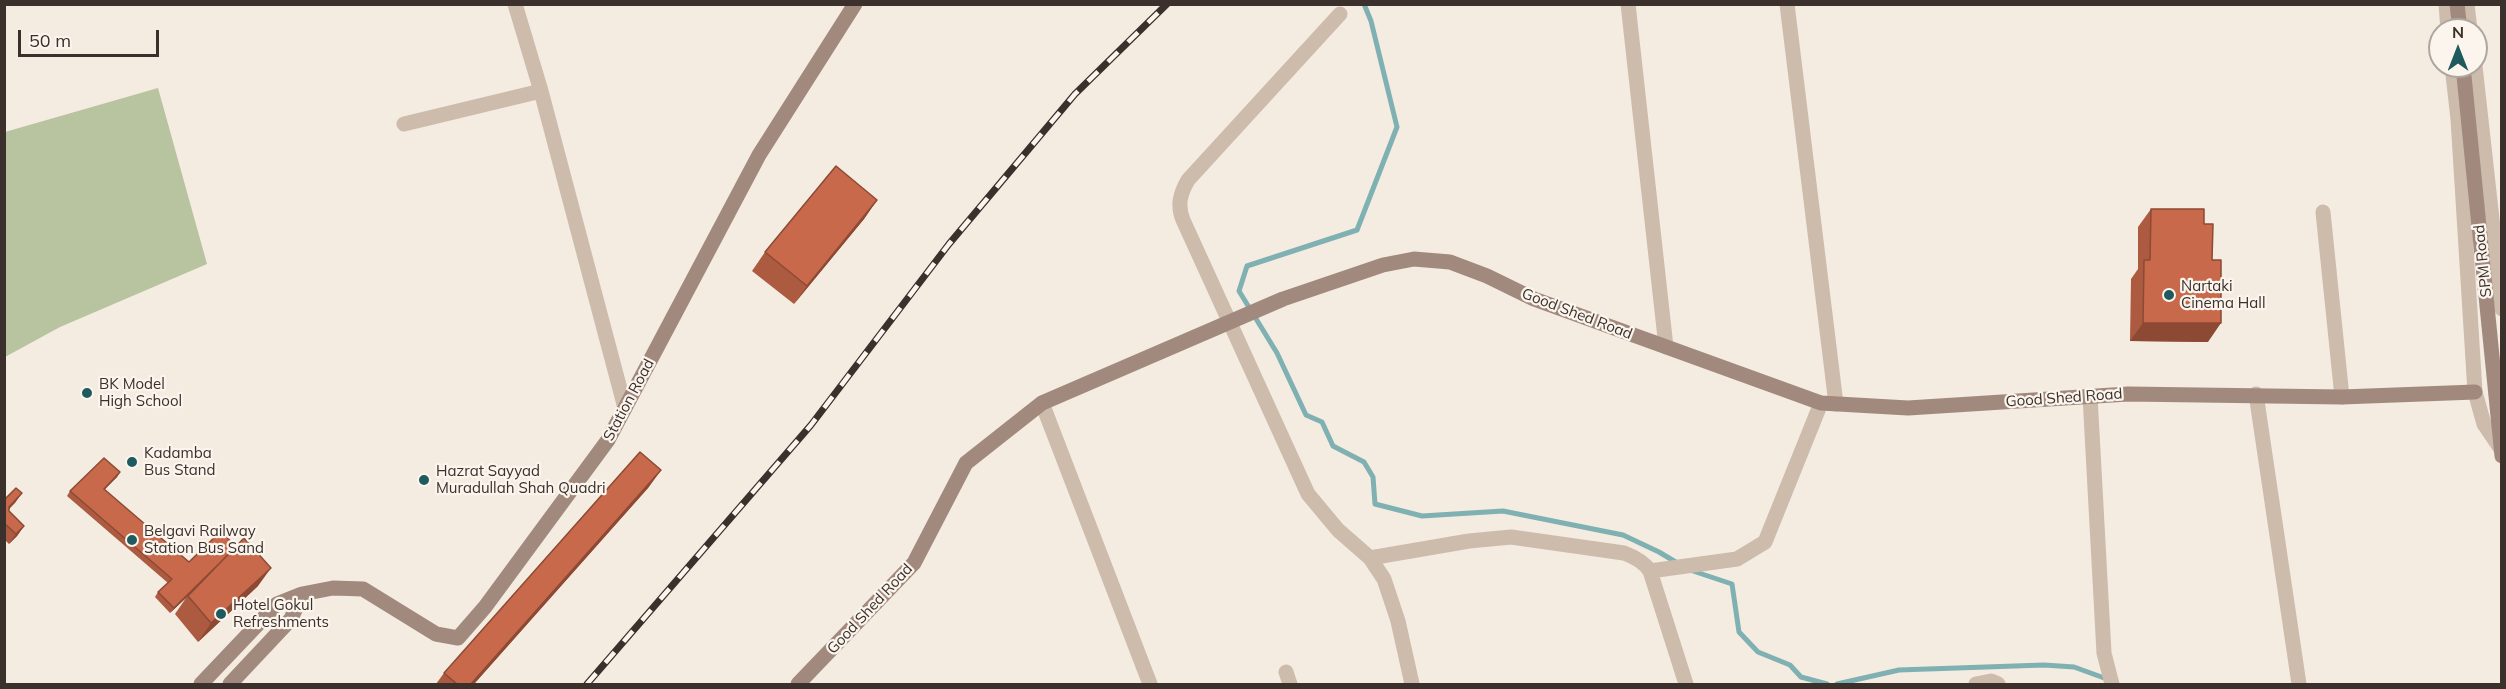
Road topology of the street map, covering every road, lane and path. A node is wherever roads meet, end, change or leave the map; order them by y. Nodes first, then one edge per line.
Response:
1 (515, 4) edge
2 (855, 4) edge
3 (1628, 4) edge
4 (1787, 4) edge
5 (1340, 14) dead end
6 (2453, 78) edge
7 (2464, 78) edge
8 (2476, 78) edge
9 (541, 91) junction
10 (404, 124) dead end
11 (2323, 212) dead end
12 (2502, 309) edge
13 (1237, 318) junction
14 (1666, 347) junction
15 (2475, 392) junction
16 (2256, 394) junction
17 (2090, 396) junction
18 (2342, 397) junction
19 (1042, 403) junction
20 (1828, 404) junction
21 (625, 408) junction
22 (2501, 450) edge
23 (1370, 558) junction
24 (1650, 571) junction
25 (302, 594) junction
26 (201, 684) edge
27 (230, 684) edge
28 (798, 684) edge
29 (1150, 684) edge
30 (1412, 684) edge
31 (1686, 684) edge
32 (1976, 684) edge
33 (1998, 684) edge
34 (2112, 684) edge
35 (2299, 684) edge

1 - 9 street
2 - 21 street, Station Road
3 - 14 street
4 - 20 street
5 - 13 street
6 - 15 street
7 - 22 street, SPM Road
8 - 12 street
9 - 10 street
9 - 21 street
11 - 18 street
13 - 14 street, Good Shed Road
13 - 19 street, Good Shed Road
13 - 23 street
14 - 20 street, Good Shed Road
15 - 18 street, Good Shed Road
15 - 22 street
16 - 17 street, Good Shed Road
16 - 18 street, Good Shed Road
16 - 35 street
17 - 20 street, Good Shed Road
17 - 34 street
19 - 28 street, Good Shed Road
19 - 29 street
20 - 24 street
21 - 25 street, Station Road
23 - 24 street
23 - 30 street
24 - 31 street
25 - 26 street, Station Road
25 - 27 street
32 - 33 street

